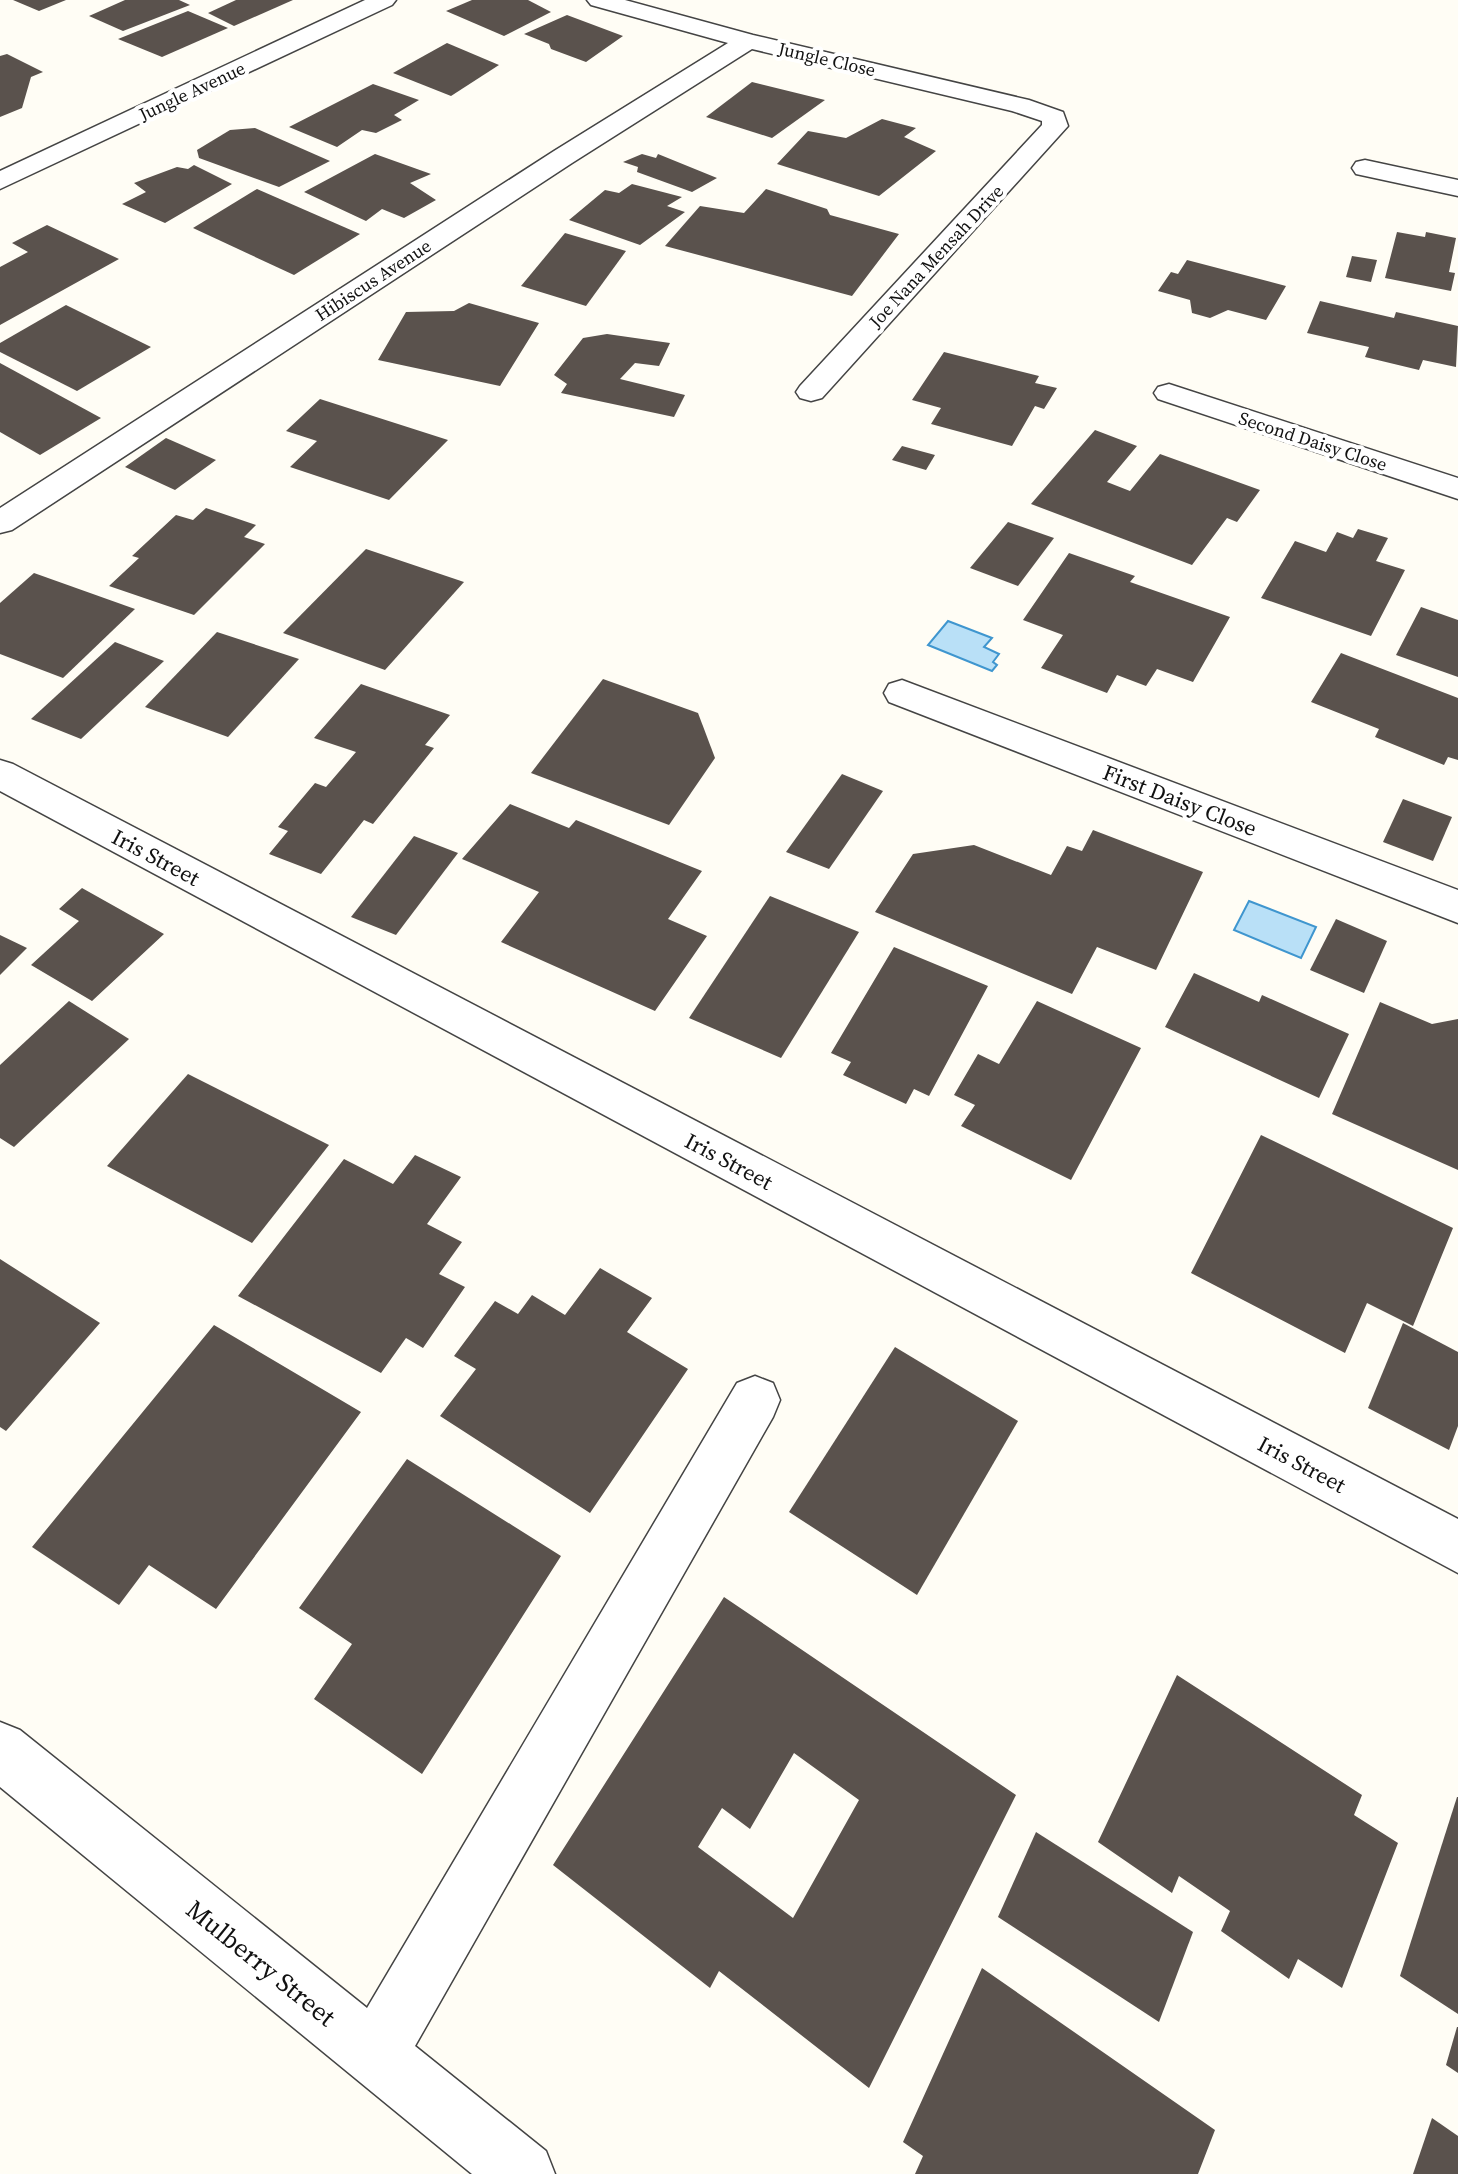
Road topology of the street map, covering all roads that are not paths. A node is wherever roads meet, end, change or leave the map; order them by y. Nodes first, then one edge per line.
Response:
1 (384, 0) edge
2 (599, 0) edge
3 (748, 41) junction
4 (1054, 117) joint
5 (1365, 168) dead end
6 (0, 181) edge
7 (1458, 188) edge
8 (811, 392) dead end
9 (1169, 393) dead end
10 (1458, 489) edge
11 (0, 523) edge
12 (902, 693) dead end
13 (0, 774) edge
14 (1458, 907) edge
15 (755, 1400) dead end
16 (1458, 1547) edge
17 (0, 1750) edge
18 (375, 2055) junction
19 (523, 2174) edge

1 - 6 street, Jungle Avenue
2 - 3 street, Jungle Close
3 - 4 street, Jungle Close
3 - 11 street, Hibiscus Avenue
4 - 8 street, Joe Nana Mensah Drive
5 - 7 street
9 - 10 street, Second Daisy Close
12 - 14 street, First Daisy Close
13 - 16 street, Iris Street
15 - 18 street
17 - 18 street, Mulberry Street
18 - 19 street, Mulberry Street

